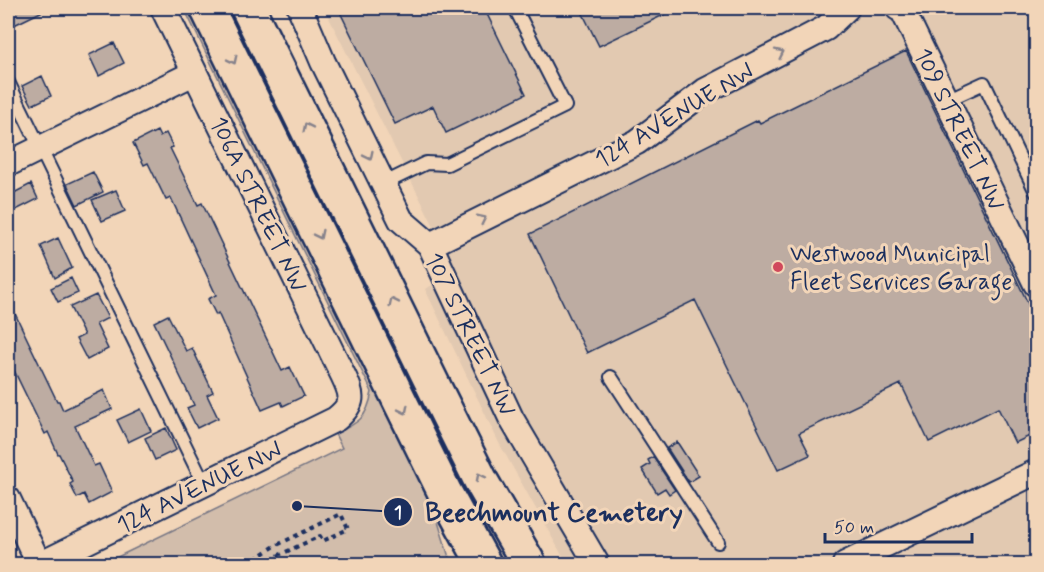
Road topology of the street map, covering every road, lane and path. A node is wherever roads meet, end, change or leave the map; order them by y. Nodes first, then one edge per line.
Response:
1 (163, 8) edge
2 (207, 8) edge
3 (248, 8) edge
4 (300, 8) edge
5 (515, 8) edge
6 (847, 8) edge
7 (898, 8) edge
8 (194, 73) junction
9 (8, 82) edge
10 (946, 100) junction
11 (40, 148) junction
12 (8, 164) edge
13 (383, 184) junction
14 (1036, 192) edge
15 (430, 244) junction
16 (1036, 284) edge
17 (611, 377) dead end
18 (351, 402) joint
19 (1036, 472) edge
20 (204, 484) junction
21 (8, 499) edge
22 (316, 526) junction
23 (320, 536) junction
24 (718, 542) dead end
25 (40, 564) edge
26 (248, 564) edge
27 (260, 564) edge
28 (484, 564) edge
29 (528, 564) edge
30 (597, 564) edge
31 (845, 564) edge

1 - 8 street, 106A STREET NW
2 -> 28 main road
29 -> 3 main road
4 -> 13 street, 107 STREET NW
5 - 13 lane
15 -> 6 street, 124 AVENUE NW
7 - 10 street, 109 STREET NW
8 - 11 street
8 - 18 street, 106A STREET NW
9 - 11 lane
10 - 14 lane
10 - 16 street, 109 STREET NW
11 - 12 street
11 - 20 lane
13 - 15 street, 107 STREET NW
15 - 30 street, 107 STREET NW
17 - 24 lane
18 - 20 street, 124 AVENUE NW
19 - 31 street
20 - 25 street, 124 AVENUE NW
21 - 25 street
22 - 23 path
22 - 23 path
22 - 26 path
23 - 27 path

